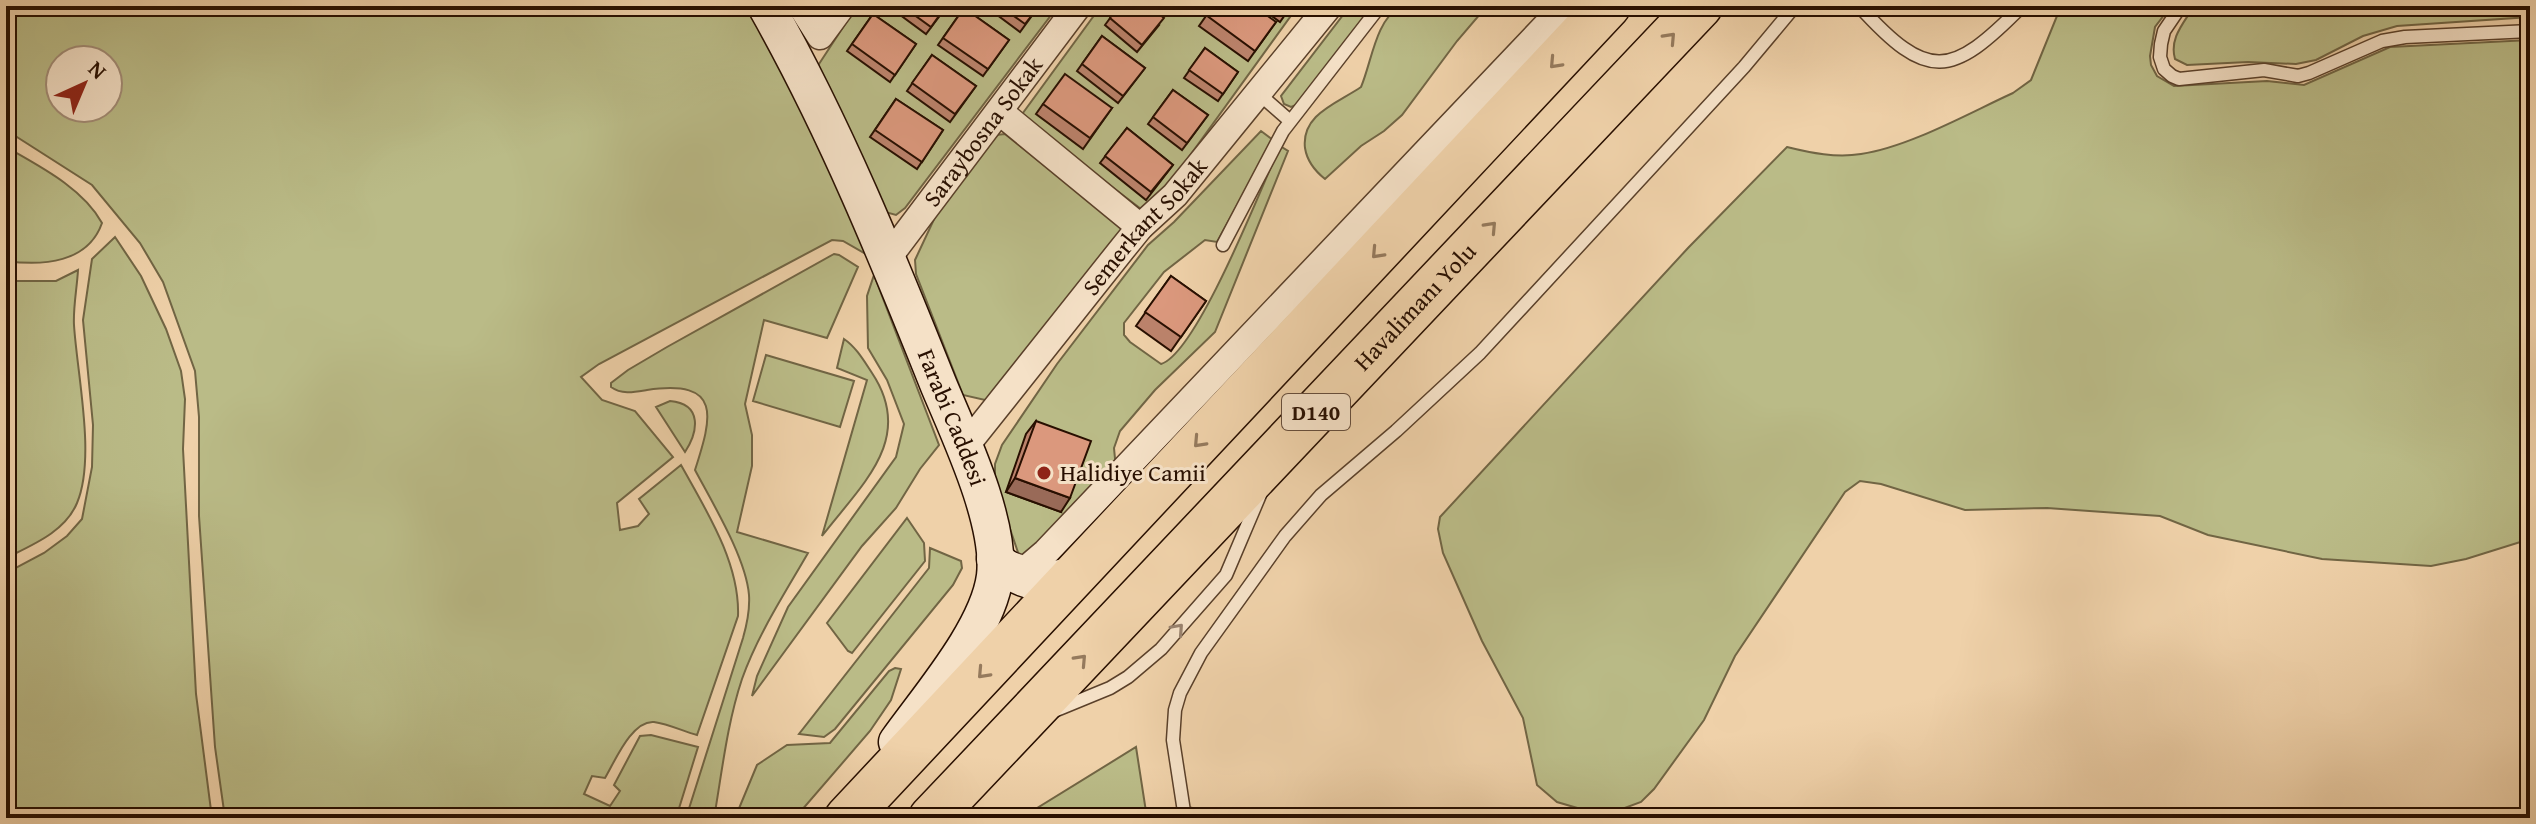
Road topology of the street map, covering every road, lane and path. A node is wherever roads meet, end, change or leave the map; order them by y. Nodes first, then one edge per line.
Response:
1 (766, 6) edge
2 (801, 6) edge
3 (842, 6) edge
4 (1078, 6) edge
5 (1329, 6) edge
6 (1380, 6) edge
7 (1565, 6) edge
8 (1608, 6) edge
9 (1700, 6) edge
10 (1795, 6) edge
11 (2022, 6) edge
12 (2181, 6) edge
13 (1862, 7) edge
14 (2530, 31) edge
15 (1258, 93) junction
16 (1000, 112) junction
17 (1290, 121) junction
18 (1140, 227) junction
19 (1223, 245) dead end
20 (888, 258) junction
21 (964, 448) junction
22 (1277, 452) junction
23 (995, 559) junction
24 (1076, 574) junction
25 (1221, 581) junction
26 (1243, 593) junction
27 (1005, 740) junction
28 (1185, 815) edge
29 (845, 818) edge
30 (931, 818) edge
31 (939, 818) edge
32 (1210, 818) edge

1 - 20 street, Farabi Caddesi
2 - 3 street
4 - 16 street, Saraybosna Sokak
5 - 15 street, Semerkant Sokak
6 - 17 lane
7 - 23 street
8 -> 24 highway, D140
22 -> 9 highway, Havalimanı Yolu / D140
10 - 26 lane
11 - 13 lane
12 - 14 lane
15 - 17 lane
15 - 18 street, Semerkant Sokak
16 - 18 street
16 - 20 street, Saraybosna Sokak
17 - 19 lane
18 - 21 street, Semerkant Sokak
20 - 21 street, Farabi Caddesi
21 - 23 street, Farabi Caddesi
22 - 25 lane
27 -> 22 highway, Havalimanı Yolu / D140
23 - 24 street
23 - 29 street, Farabi Caddesi
24 -> 29 highway, D140
25 - 26 lane
27 -> 25 lane
26 - 28 lane
27 - 30 highway, Havalimanı Yolu / D140
27 - 31 highway
28 - 32 lane

